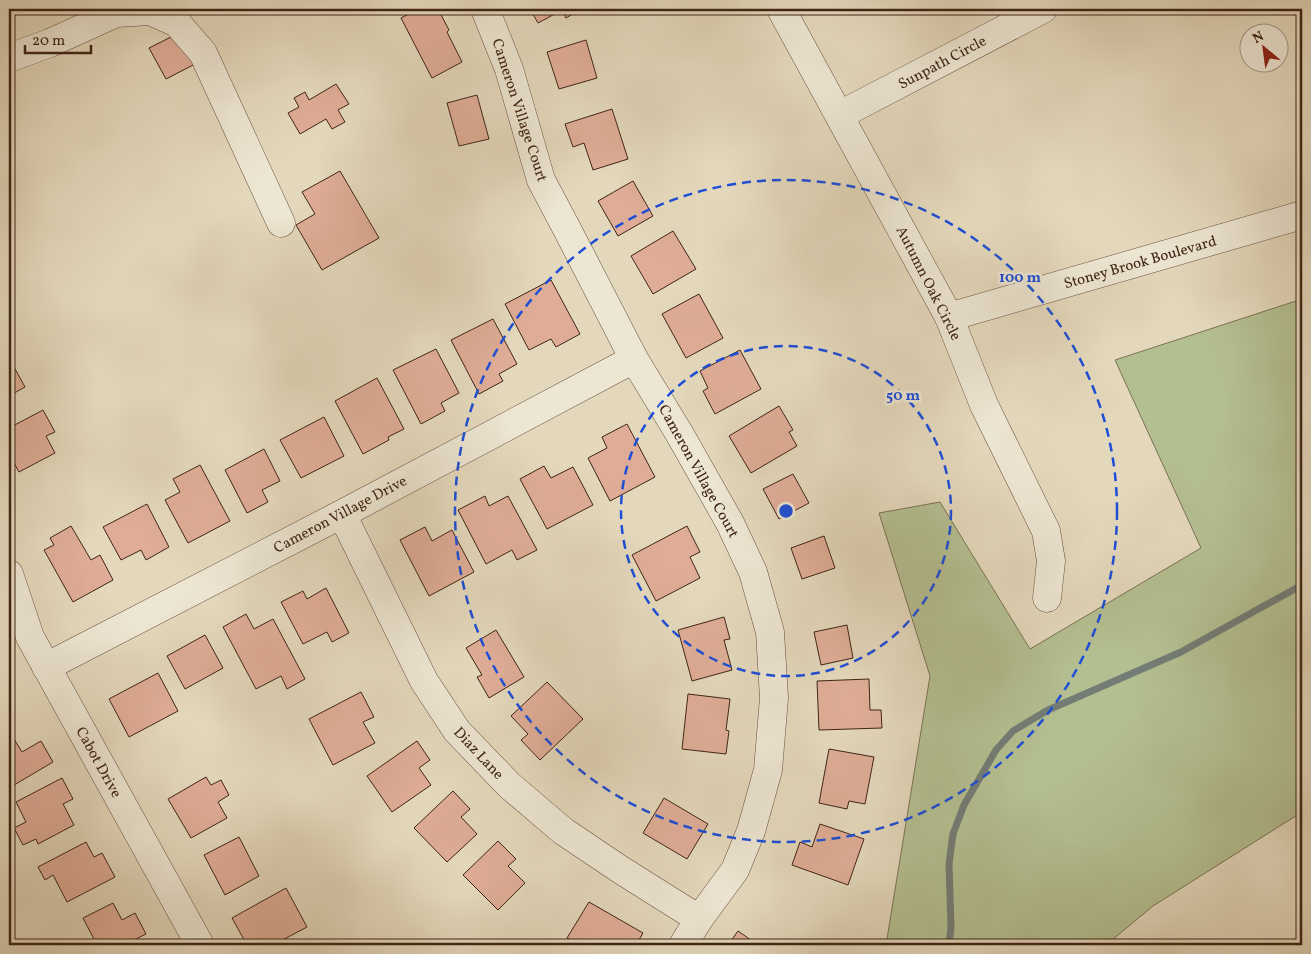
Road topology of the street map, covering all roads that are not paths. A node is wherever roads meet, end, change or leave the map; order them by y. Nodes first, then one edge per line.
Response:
1 (485, 9) edge
2 (781, 9) edge
3 (1043, 9) edge
4 (9, 58) edge
5 (840, 116) junction
6 (1302, 215) edge
7 (281, 222) dead end
8 (949, 317) junction
9 (634, 359) junction
10 (342, 514) junction
11 (9, 574) edge
12 (1046, 598) dead end
13 (46, 666) junction
14 (699, 919) junction
15 (200, 945) edge
16 (683, 945) edge

1 - 9 street, Cameron Village Court
2 - 5 street, Autumn Oak Circle
3 - 5 street, Sunpath Circle
4 - 7 street
5 - 8 street, Autumn Oak Circle
6 - 8 street, Stoney Brook Boulevard
8 - 12 street, Autumn Oak Circle
9 - 10 street, Cameron Village Drive
9 - 14 street, Cameron Village Court
10 - 13 street, Cameron Village Drive
10 - 14 street, Diaz Lane
11 - 13 street, Cabot Drive
13 - 15 street, Cabot Drive
14 - 16 street, Cameron Village Court

